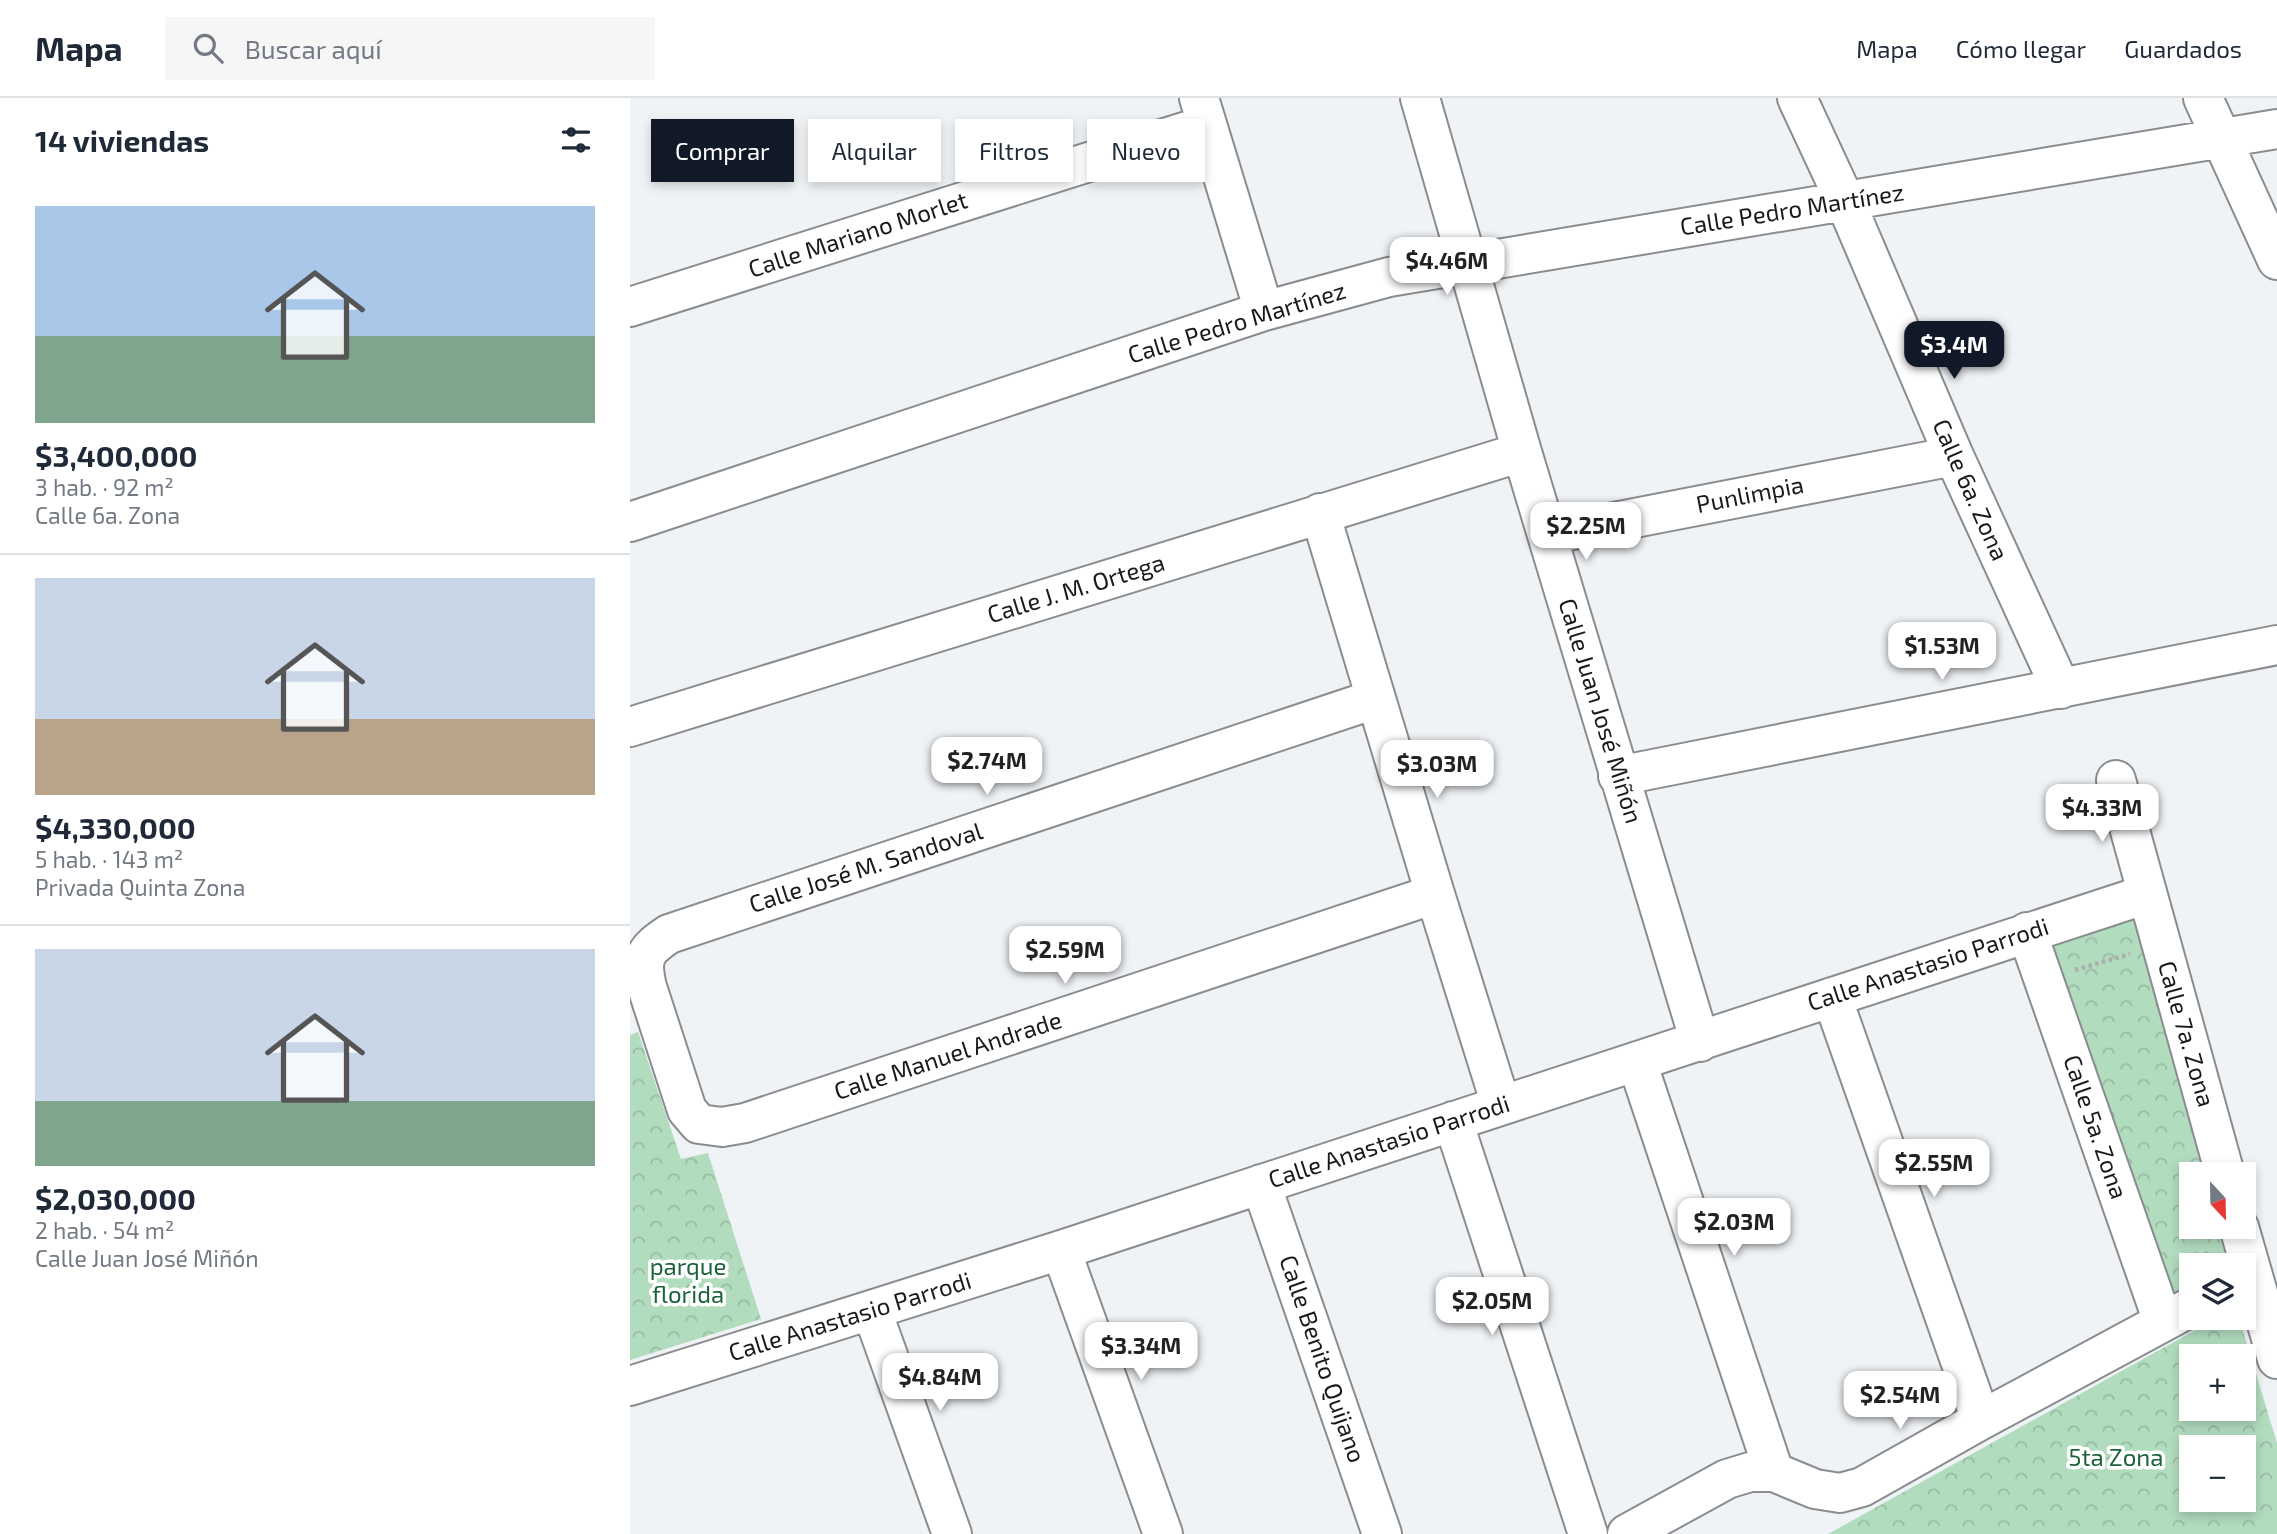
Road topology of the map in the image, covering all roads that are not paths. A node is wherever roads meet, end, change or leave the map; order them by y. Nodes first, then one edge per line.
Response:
1 (1420, 98) edge
2 (1797, 98) edge
3 (2203, 98) edge
4 (1203, 111) edge
5 (2277, 129) edge
6 (2222, 140) junction
7 (1845, 201) junction
8 (2277, 260) edge
9 (1467, 263) junction
10 (630, 307) edge
11 (1264, 311) junction
12 (1522, 452) junction
13 (1954, 456) junction
14 (1320, 513) junction
15 (630, 522) edge
16 (1547, 535) junction
17 (2277, 645) edge
18 (2061, 689) junction
19 (1376, 699) junction
20 (630, 727) edge
21 (1618, 776) junction
22 (2116, 779) dead end
23 (1435, 894) junction
24 (2147, 894) junction
25 (2027, 932) junction
26 (1832, 997) junction
27 (1700, 1042) junction
28 (1637, 1062) junction
29 (1501, 1105) junction
30 (1453, 1121) junction
31 (699, 1124) joint
32 (2222, 1162) edge
33 (1261, 1184) junction
34 (1061, 1250) junction
35 (2256, 1300) edge
36 (872, 1311) junction
37 (2177, 1315) edge
38 (2277, 1359) edge
39 (630, 1386) edge
40 (1981, 1420) junction
41 (1774, 1472) junction
42 (952, 1534) edge
43 (1163, 1534) edge
44 (1382, 1534) edge
45 (1588, 1534) edge
46 (1627, 1534) edge

1 - 9 street, Calle Juan José Miñón
2 - 7 street, Calle 6a. Zona
3 - 6 street
4 - 10 street, Calle Mariano Morlet
4 - 11 street
5 - 6 street, Calle Pedro Martínez
6 - 7 street, Calle Pedro Martínez
6 - 8 street
7 - 9 street, Calle Pedro Martínez
7 - 13 street, Calle 6a. Zona
9 - 11 street, Calle Pedro Martínez
9 - 12 street, Calle Juan José Miñón
11 - 15 street, Calle Pedro Martínez
12 - 14 street, Calle J. M. Ortega
12 - 16 street, Calle Juan José Miñón
13 - 16 street, Punlimpia
13 - 18 street, Calle 6a. Zona
14 - 19 street
14 - 20 street, Calle J. M. Ortega
16 - 21 street, Calle Juan José Miñón
17 - 18 street
18 - 21 street
19 - 23 street
19 - 31 street, Calle José M. Sandoval
21 - 27 street, Calle Juan José Miñón
22 - 24 street, Calle 7a. Zona
23 - 29 street
23 - 31 street, Calle Manuel Andrade
24 - 25 street, Calle Anastasio Parrodi
24 - 32 street, Calle 7a. Zona
25 - 26 street, Calle Anastasio Parrodi
25 - 37 street, Calle 5a. Zona
26 - 27 street, Calle Anastasio Parrodi
26 - 40 street
27 - 28 street, Calle Anastasio Parrodi
28 - 29 street, Calle Anastasio Parrodi
28 - 41 street
29 - 30 street, Calle Anastasio Parrodi
30 - 33 street, Calle Anastasio Parrodi
30 - 45 street
33 - 34 street, Calle Anastasio Parrodi
33 - 44 street, Calle Benito Quijano
34 - 36 street, Calle Anastasio Parrodi
34 - 43 street
35 - 38 street
36 - 39 street, Calle Anastasio Parrodi
36 - 42 street
37 - 40 street
40 - 41 street
41 - 46 street

